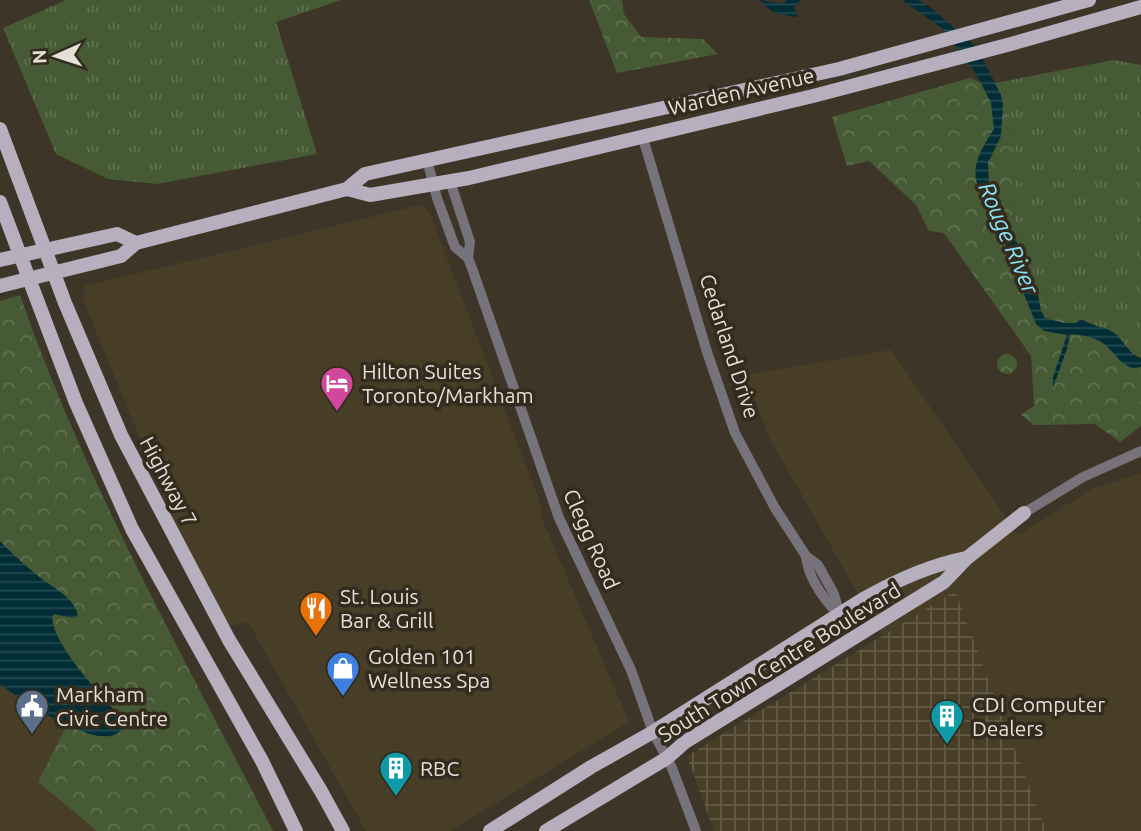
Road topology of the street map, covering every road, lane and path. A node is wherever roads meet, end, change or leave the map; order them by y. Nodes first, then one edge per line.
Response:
1 (1089, 0) edge
2 (1141, 7) edge
3 (0, 129) edge
4 (642, 135) junction
5 (426, 160) junction
6 (450, 181) junction
7 (433, 183) junction
8 (347, 189) junction
9 (0, 202) edge
10 (136, 243) junction
11 (47, 249) junction
12 (20, 255) junction
13 (468, 258) junction
14 (0, 260) edge
15 (55, 274) junction
16 (28, 280) junction
17 (0, 286) edge
18 (1141, 451) edge
19 (1024, 513) joint
20 (967, 558) junction
21 (911, 576) junction
22 (924, 594) junction
23 (840, 615) junction
24 (851, 637) junction
25 (653, 732) junction
26 (667, 758) junction
27 (296, 831) edge
28 (343, 831) edge
29 (490, 831) edge
30 (546, 831) edge
31 (695, 831) edge

1 - 5 main road, Warden Avenue
2 - 4 main road, Warden Avenue
3 - 11 main road, Highway 7
4 - 6 main road, Warden Avenue
4 - 23 street, Cedarland Drive
5 - 7 street, Clegg Road
5 - 8 main road, Warden Avenue
6 - 7 main road, Warden Avenue
6 - 13 street, Clegg Road
7 - 8 main road, Warden Avenue
7 - 13 street, Clegg Road
8 - 10 main road, Warden Avenue
9 - 12 main road
10 - 11 main road, Warden Avenue
10 - 15 main road, Warden Avenue
11 - 12 main road, Warden Avenue
11 - 15 main road, Highway 7
12 - 14 main road, Warden Avenue
12 - 16 main road
13 - 25 street, Clegg Road
15 - 16 main road, Warden Avenue
15 - 28 main road, Highway 7
16 - 17 main road, Warden Avenue
16 - 27 main road
18 - 19 street
19 - 20 main road, South Town Centre Boulevard
20 - 21 main road, South Town Centre Boulevard
20 - 22 main road, South Town Centre Boulevard
21 - 22 main road
21 - 23 main road, South Town Centre Boulevard
22 - 24 main road, South Town Centre Boulevard
23 - 24 main road, Cedarland Drive
23 - 25 main road, South Town Centre Boulevard
24 - 26 main road, South Town Centre Boulevard
25 - 26 street, Clegg Road
25 - 29 main road, South Town Centre Boulevard
26 - 30 main road, South Town Centre Boulevard
26 - 31 street, Clegg Road

